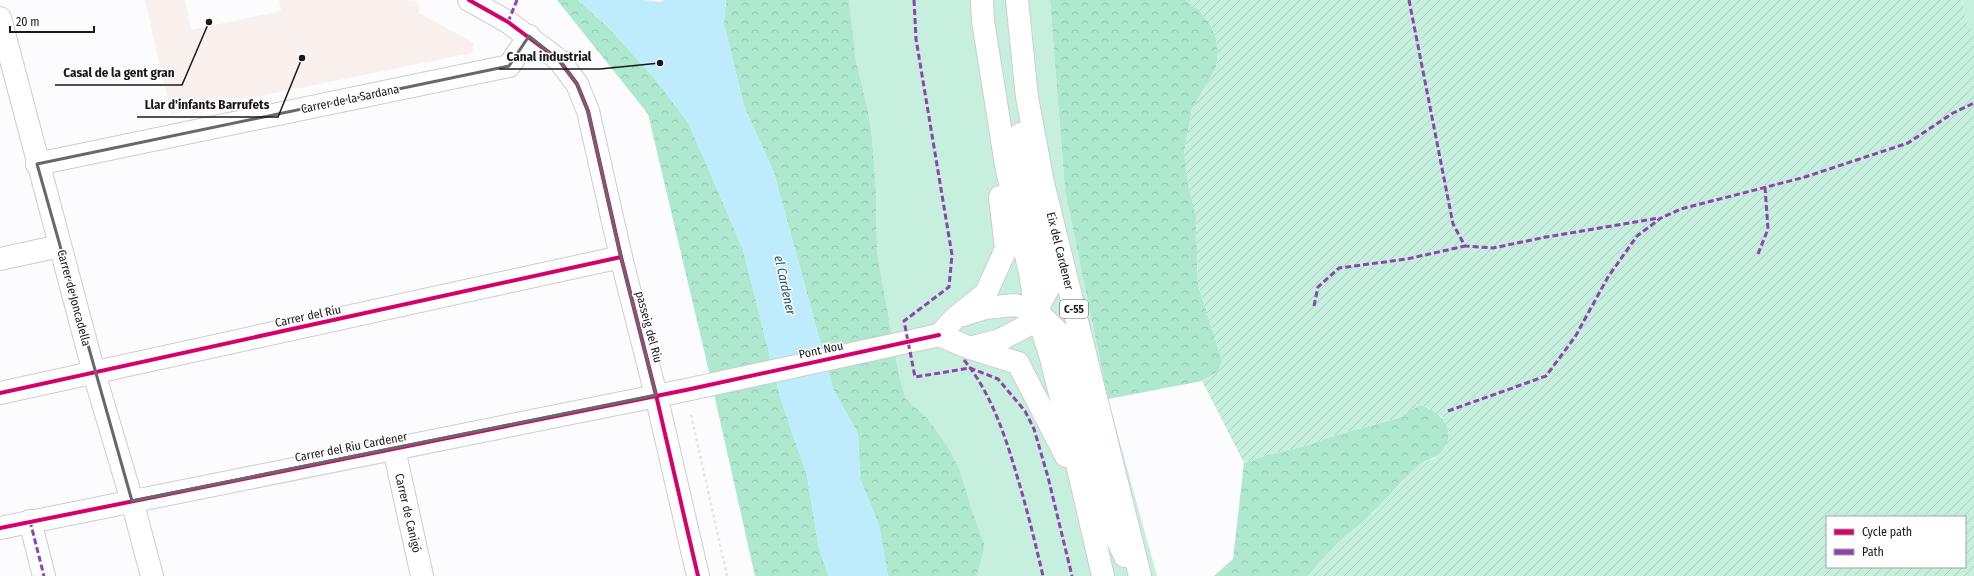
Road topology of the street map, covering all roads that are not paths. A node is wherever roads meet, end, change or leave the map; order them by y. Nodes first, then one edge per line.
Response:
1 (470, 0) edge
2 (982, 0) edge
3 (1017, 0) edge
4 (0, 18) edge
5 (529, 36) junction
6 (1021, 40) junction
7 (1000, 130) junction
8 (38, 164) junction
9 (60, 246) junction
10 (621, 257) junction
11 (0, 259) edge
12 (1036, 311) junction
13 (956, 317) junction
14 (930, 337) junction
15 (970, 348) junction
16 (94, 373) junction
17 (706, 384) joint
18 (0, 393) edge
19 (656, 394) junction
20 (394, 449) junction
21 (1085, 498) junction
22 (132, 501) junction
23 (30, 521) junction
24 (0, 528) edge
25 (44, 576) edge
26 (152, 576) edge
27 (422, 576) edge
28 (698, 576) edge
29 (1103, 576) edge
30 (1134, 576) edge
31 (1140, 576) edge

1 - 5 street, passeig del Riu
2 - 7 street
3 - 6 street, Eix del Cardener / C-55
4 - 8 street, Carrer de Joncadella
5 - 8 street, Carrer de la Sardana
5 - 10 street, passeig del Riu
6 - 12 street, Eix del Cardener / C-55
6 - 31 street, Eix del Cardener / C-55
7 - 12 street
7 - 13 street
8 - 9 street, Carrer de Joncadella
9 - 11 street
9 - 16 street, Carrer de Joncadella
10 - 16 street, Carrer del Riu
10 - 19 street, passeig del Riu
12 - 13 street, C-55
12 - 15 street, Eix del Cardener / C-55
12 - 21 street
12 - 30 street, C-55
13 - 14 street
14 - 15 street
14 - 17 street, Pont Nou
15 - 21 street
16 - 18 street, Carrer del Riu
16 - 22 street, Carrer de Joncadella
17 - 19 street, Carrer del Riu Cardener
19 - 20 street, Carrer del Riu Cardener
19 - 28 street, passeig del Riu
20 - 22 street, Carrer del Riu Cardener
20 - 27 street, Carrer de Canigó
21 - 29 street
22 - 23 street, Carrer del Riu Cardener
22 - 26 street, Carrer de Joncadella
23 - 24 street, Carrer del Riu Cardener
23 - 25 street

